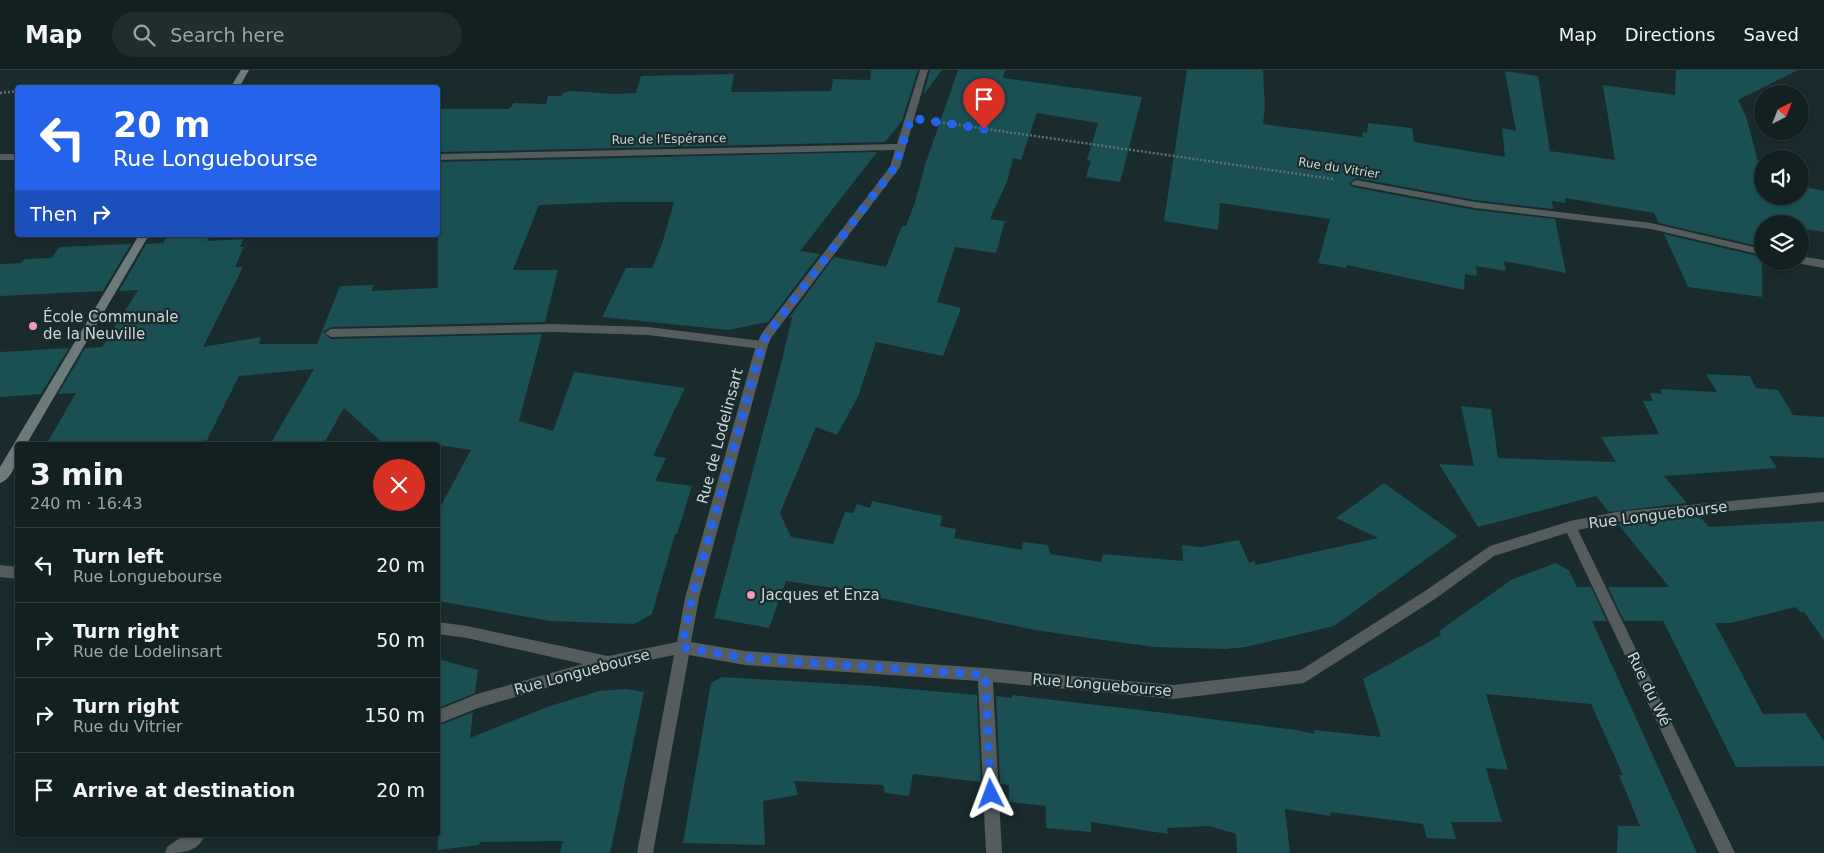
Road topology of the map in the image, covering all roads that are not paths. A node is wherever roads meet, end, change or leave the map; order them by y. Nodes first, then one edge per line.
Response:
1 (245, 70) edge
2 (924, 70) edge
3 (236, 85) edge
4 (901, 147) junction
5 (0, 157) edge
6 (15, 157) edge
7 (440, 157) edge
8 (1356, 182) road end
9 (143, 237) edge
10 (1754, 250) edge
11 (1809, 262) edge
12 (1824, 264) edge
13 (331, 333) dead end
14 (762, 345) junction
15 (22, 442) edge
16 (15, 453) edge
17 (0, 478) edge
18 (1824, 497) edge
19 (1570, 526) junction
20 (0, 571) edge
21 (15, 574) edge
22 (440, 628) edge
23 (682, 647) junction
24 (608, 662) junction
25 (985, 675) junction
26 (440, 717) edge
27 (193, 837) edge
28 (173, 853) edge
29 (645, 853) edge
30 (994, 853) edge
31 (1728, 853) edge

1 - 3 street
2 - 4 street, Rue de Lodelinsart
4 - 7 street, Rue de l'Espérance
4 - 14 street, Rue de Lodelinsart
5 - 6 street
8 - 10 street, Rue du Vitrier
9 - 15 street
11 - 12 street
13 - 14 street
14 - 23 street, Rue de Lodelinsart
16 - 17 street
18 - 19 street, Rue Longuebourse
19 - 25 street, Rue Longuebourse
19 - 31 street, Rue du Wé
20 - 21 street
22 - 24 street
23 - 24 street, Rue Longuebourse
23 - 25 street, Rue Longuebourse
23 - 29 street, Rue de Lodelinsart
24 - 26 street, Rue Longuebourse
25 - 30 street
27 - 28 street

